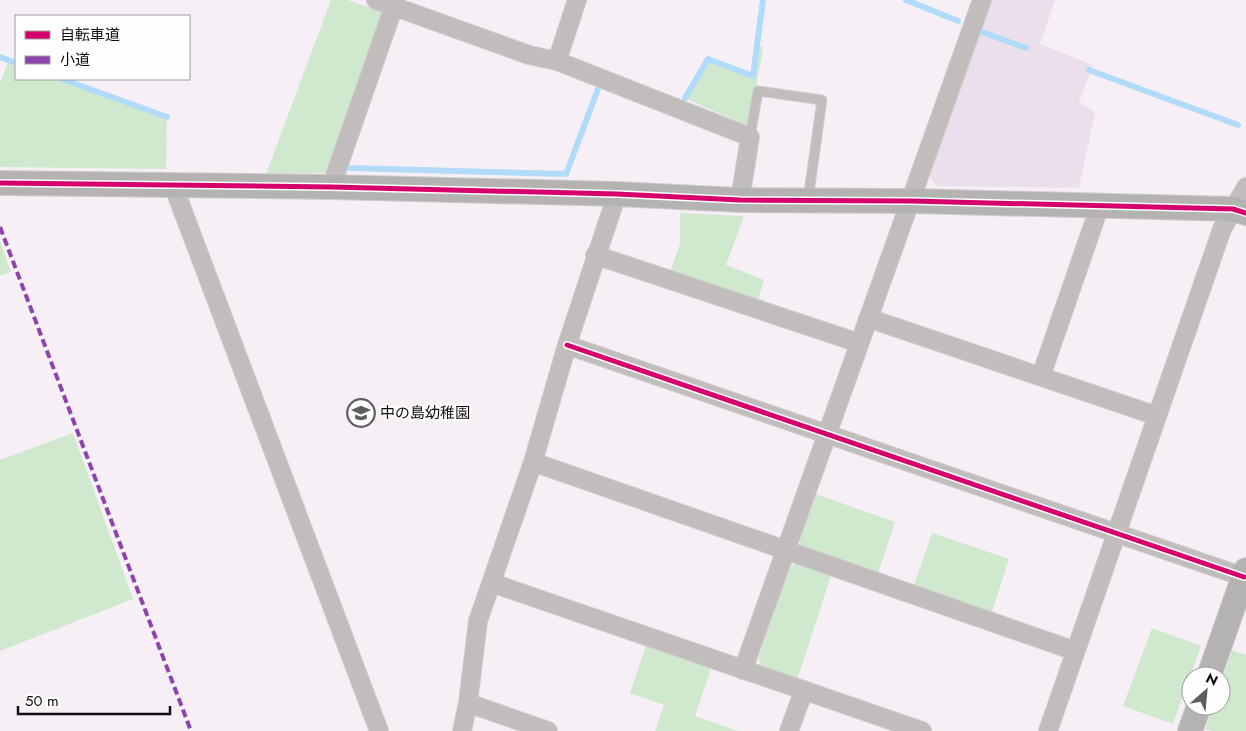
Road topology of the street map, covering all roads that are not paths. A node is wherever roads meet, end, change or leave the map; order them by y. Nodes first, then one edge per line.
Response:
1 (376, 0) edge
2 (577, 0) edge
3 (982, 0) edge
4 (395, 3) edge
5 (556, 61) junction
6 (750, 137) junction
7 (0, 182) edge
8 (173, 185) junction
9 (331, 187) junction
10 (1246, 187) edge
11 (616, 194) junction
12 (740, 200) junction
13 (808, 200) junction
14 (911, 201) junction
15 (1100, 206) junction
16 (1239, 211) edge
17 (595, 256) junction
18 (868, 318) junction
19 (859, 343) junction
20 (567, 345) junction
21 (1041, 376) junction
22 (1158, 416) junction
23 (826, 435) junction
24 (533, 462) junction
25 (1117, 533) junction
26 (786, 550) junction
27 (1245, 573) edge
28 (492, 583) junction
29 (1075, 651) junction
30 (1212, 666) edge
31 (743, 670) junction
32 (804, 690) junction
33 (468, 703) junction
34 (1195, 716) edge
35 (379, 731) edge
36 (462, 731) edge
37 (548, 731) edge
38 (789, 731) edge
39 (921, 731) edge
40 (1048, 731) edge
41 (1190, 731) edge

1 - 4 street
2 - 5 street
3 - 14 street
4 - 5 street
4 - 9 street
5 - 6 street
6 - 12 street
6 - 13 lane
7 - 8 street
8 - 9 street
8 - 35 street
9 - 11 street
10 - 16 street
11 - 12 street
11 - 17 street
12 - 13 street
13 - 14 street
14 - 15 street
14 - 18 street
15 - 16 street
15 - 21 street
16 - 22 street
17 - 19 street
17 - 20 street
18 - 19 street
18 - 21 street
19 - 23 street
20 - 23 street
20 - 24 street
21 - 22 street
22 - 25 street
23 - 25 street
23 - 26 street
24 - 26 street
24 - 28 street
25 - 27 street
25 - 29 street
26 - 29 street
26 - 31 street
27 - 30 street
28 - 31 street
28 - 33 street
29 - 40 street
31 - 32 street
32 - 38 street
32 - 39 street
33 - 36 street
33 - 37 street
34 - 41 street

